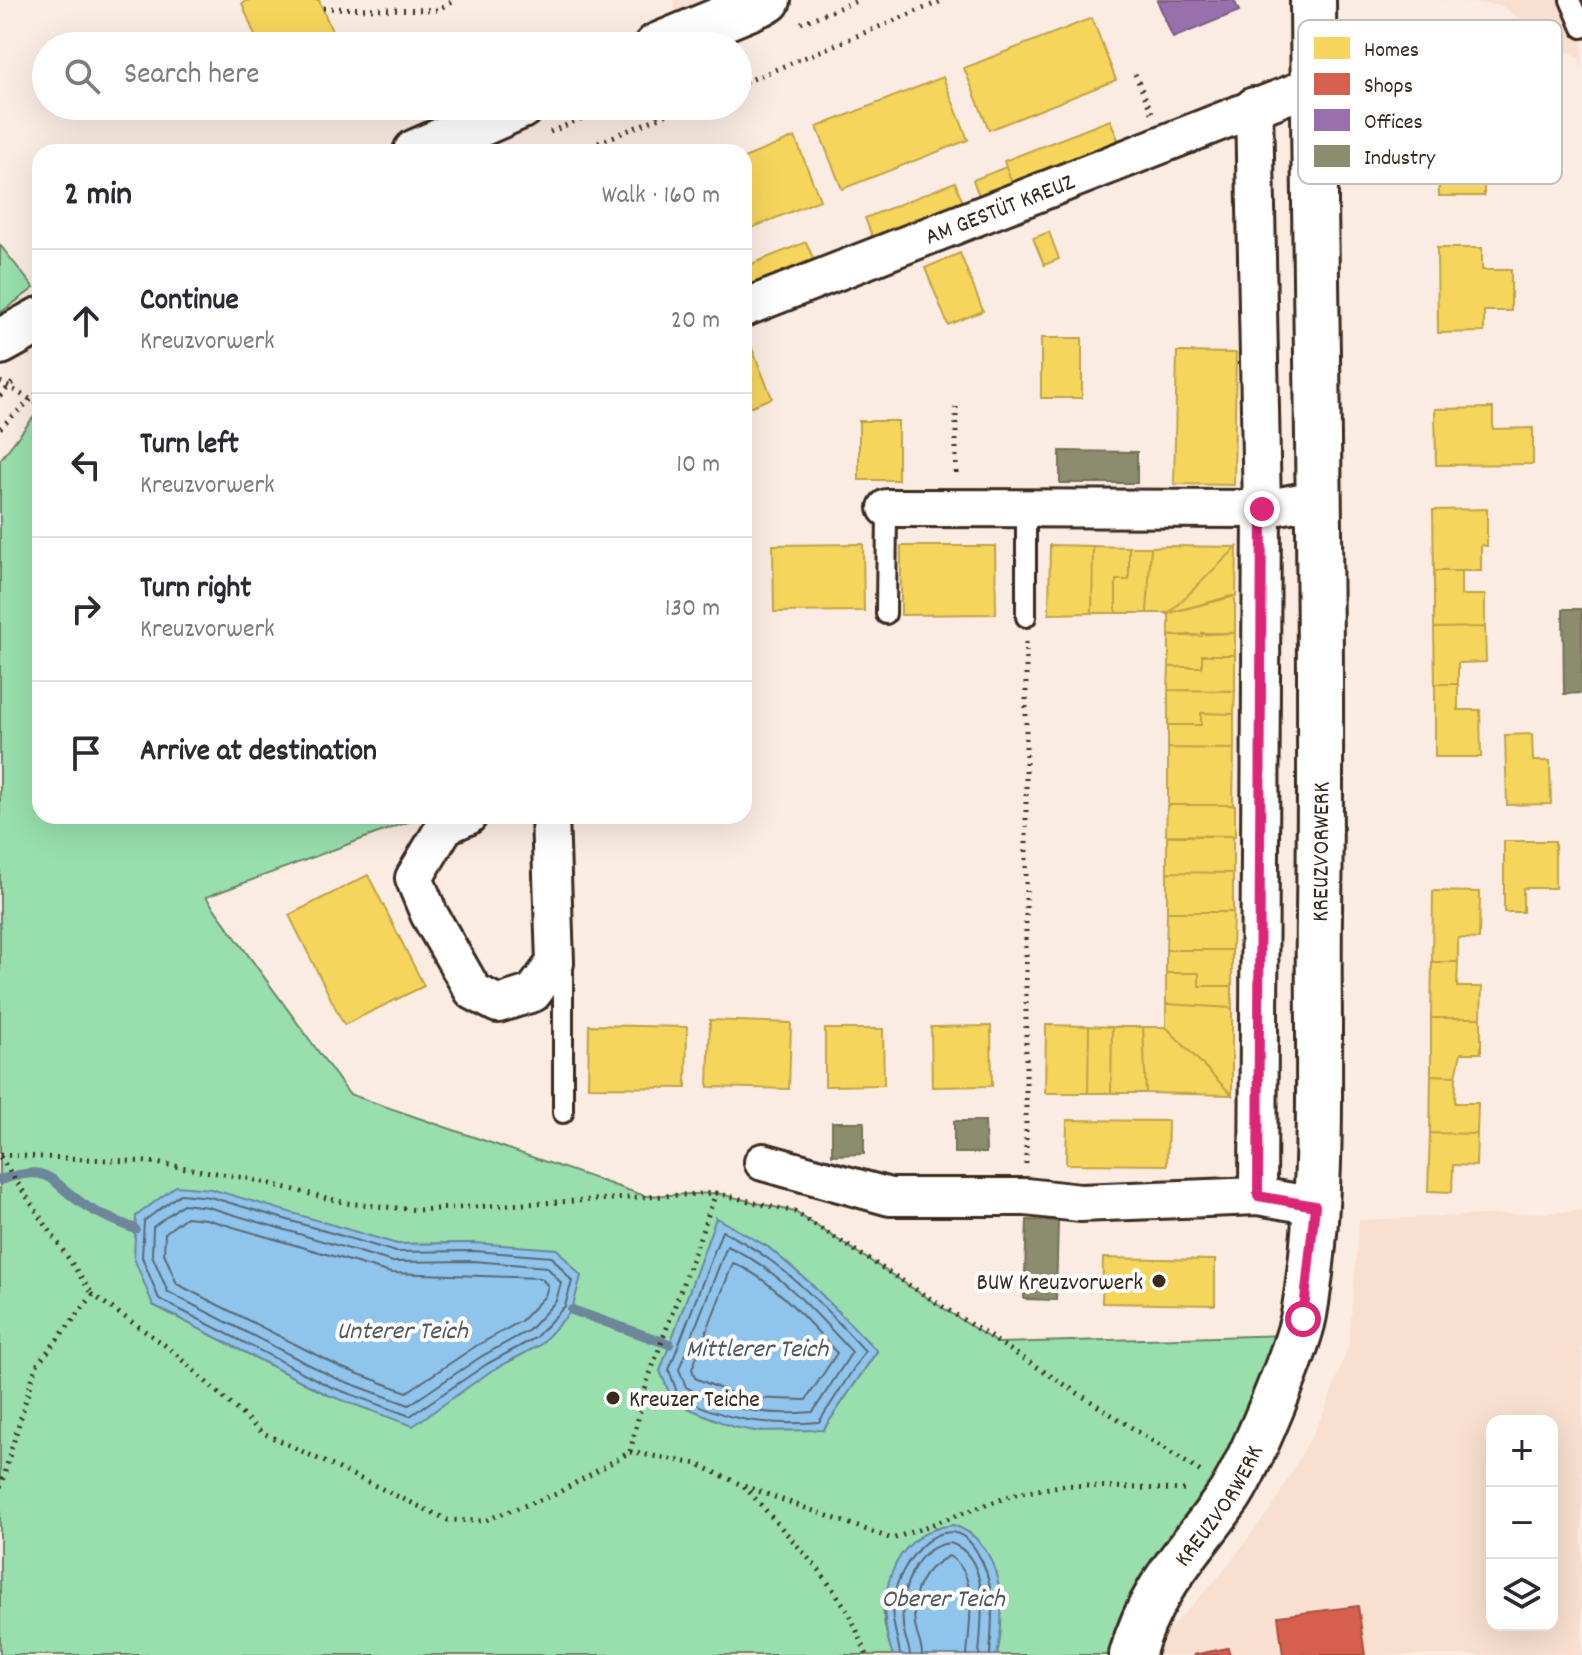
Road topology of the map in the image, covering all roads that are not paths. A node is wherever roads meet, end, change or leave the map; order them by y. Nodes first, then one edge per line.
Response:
1 (768, 0) edge
2 (1313, 0) edge
3 (1570, 0) edge
4 (1313, 20) edge
5 (1582, 28) edge
6 (691, 32) edge
7 (1298, 91) edge
8 (1254, 106) junction
9 (533, 120) edge
10 (445, 144) edge
11 (1315, 184) edge
12 (752, 305) edge
13 (32, 324) edge
14 (0, 342) edge
15 (1318, 499) junction
16 (887, 508) joint
17 (1026, 509) junction
18 (1262, 509) junction
19 (886, 614) dead end
20 (1026, 617) road end
21 (450, 824) edge
22 (550, 824) edge
23 (555, 963) junction
24 (563, 1113) dead end
25 (763, 1162) dead end
26 (1258, 1196) junction
27 (1315, 1206) junction
28 (1132, 1655) edge

1 - 6 street
2 - 4 street, KREUZVORWERK
3 - 5 lane
7 - 8 street, AM GESTÜT KREUZ
8 - 12 street, AM GESTÜT KREUZ
8 - 18 street
9 - 10 street
11 - 15 street, KREUZVORWERK
13 - 14 street
15 - 18 street
15 - 27 street, KREUZVORWERK
16 - 17 street
16 - 19 lane
17 - 18 street
17 - 20 lane
18 - 26 street
21 - 23 street
22 - 23 street
23 - 24 lane
25 - 26 street
26 - 27 street
27 - 28 street, KREUZVORWERK

